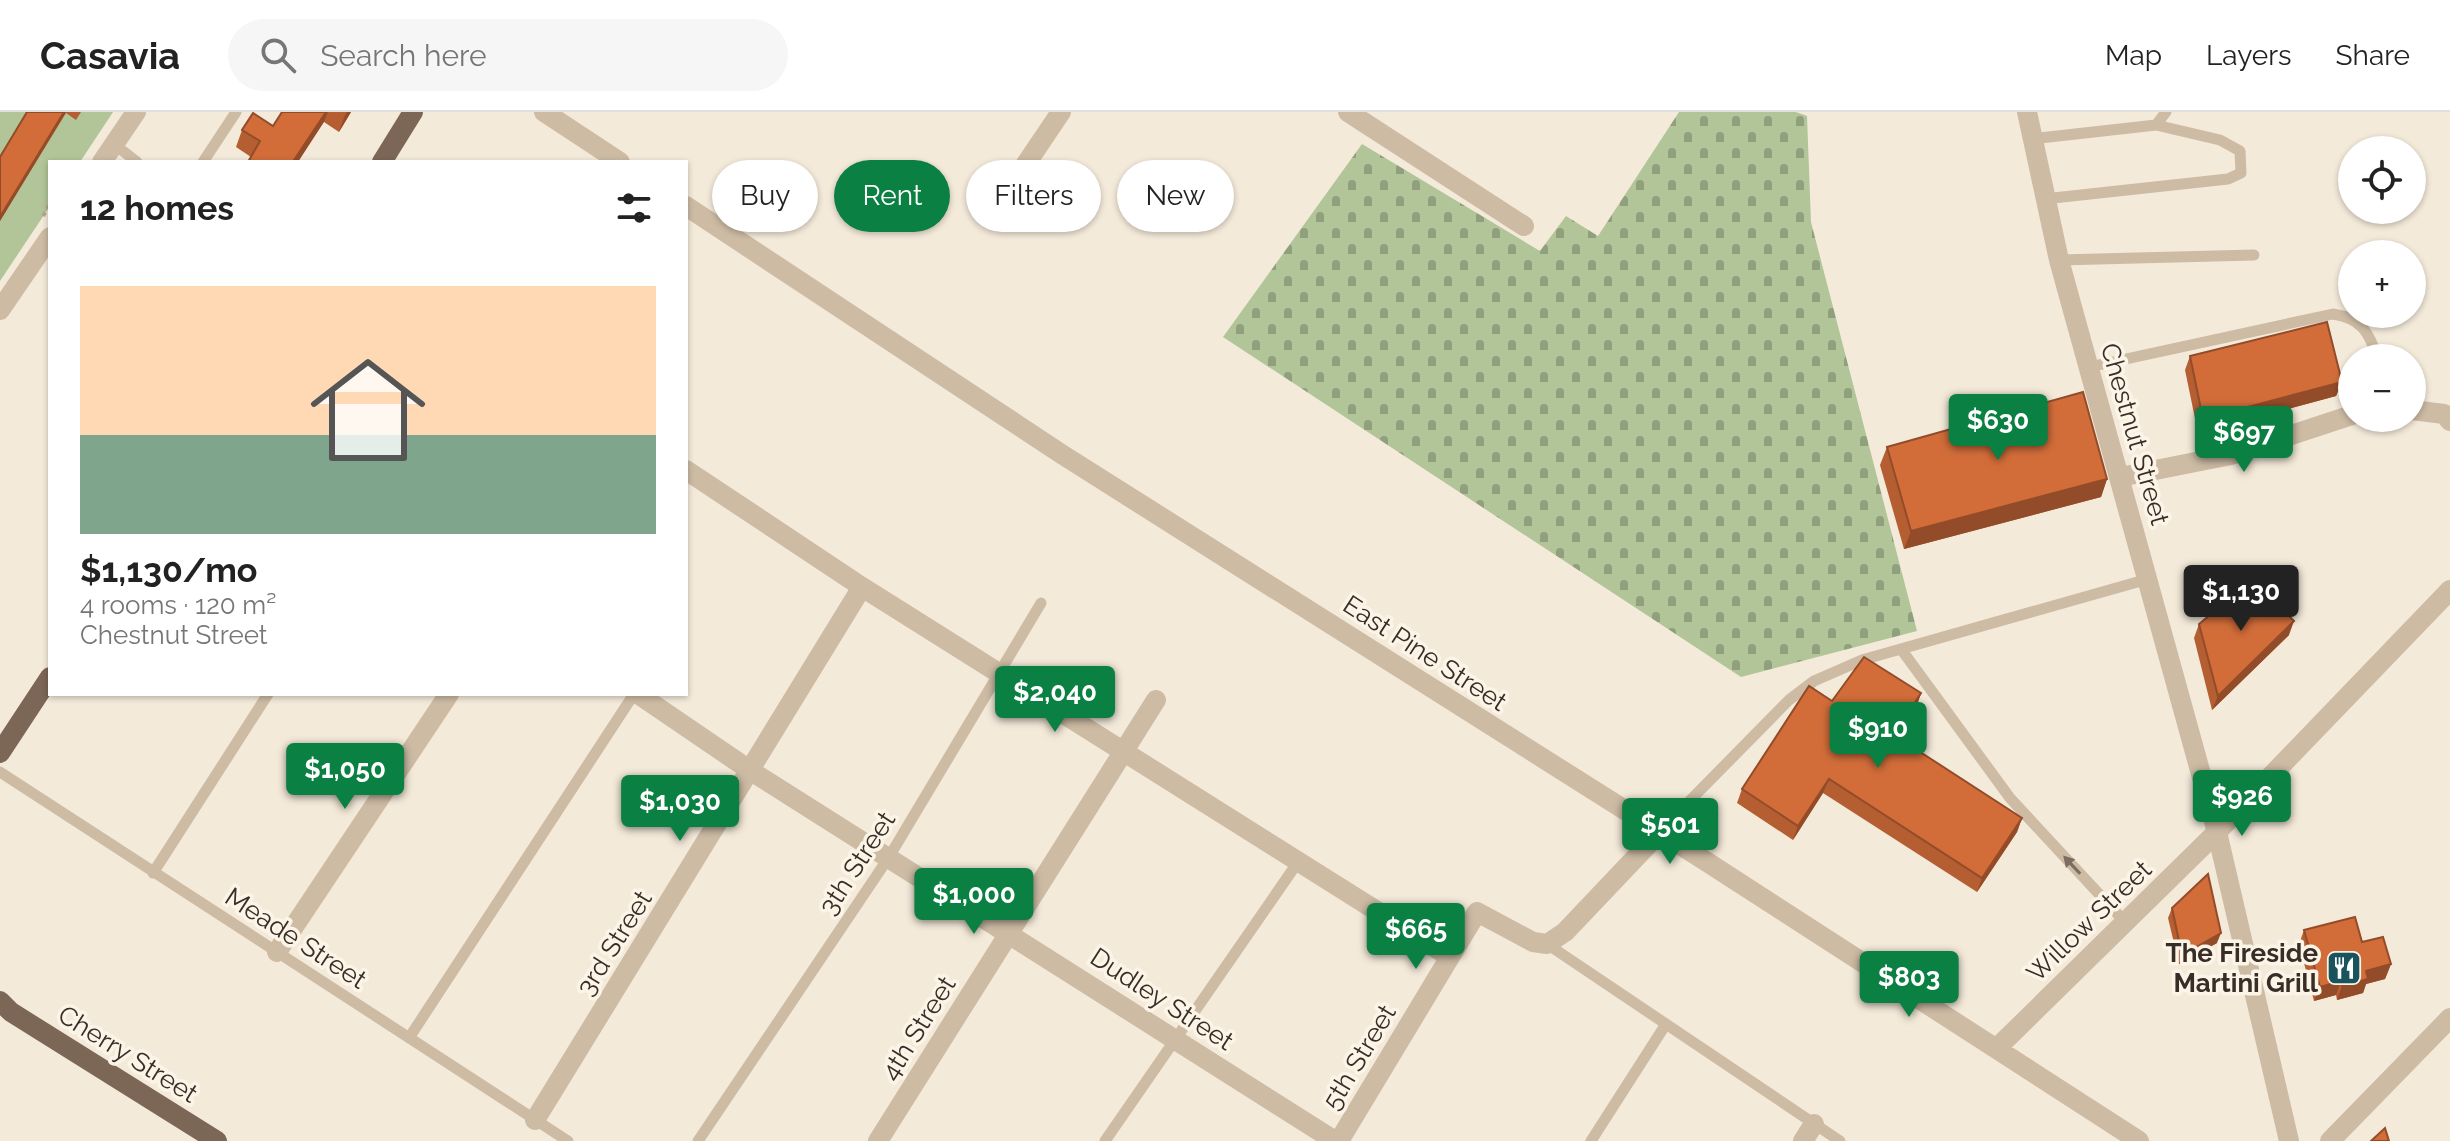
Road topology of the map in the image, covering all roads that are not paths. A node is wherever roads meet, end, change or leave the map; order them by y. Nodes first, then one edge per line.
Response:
1 (136, 112) edge
2 (236, 112) edge
3 (413, 112) edge
4 (544, 112) edge
5 (1061, 112) edge
6 (1348, 112) edge
7 (2027, 112) edge
8 (2166, 112) edge
9 (2156, 125) junction
10 (2031, 139) junction
11 (114, 144) junction
12 (103, 160) edge
13 (134, 160) edge
14 (204, 160) edge
15 (383, 160) edge
16 (617, 160) edge
17 (1029, 160) edge
18 (2044, 199) junction
19 (688, 207) edge
20 (1524, 226) dead end
21 (48, 240) edge
22 (2254, 255) dead end
23 (2059, 260) junction
24 (0, 310) edge
25 (2372, 344) edge
26 (2089, 367) junction
27 (2426, 412) edge
28 (2338, 420) edge
29 (2450, 421) edge
30 (688, 471) edge
31 (2120, 477) junction
32 (2148, 579) junction
33 (862, 587) junction
34 (2450, 590) edge
35 (1041, 603) dead end
36 (1901, 649) junction
37 (1001, 674) junction
38 (48, 680) edge
39 (264, 696) edge
40 (448, 696) edge
41 (635, 696) edge
42 (639, 696) edge
43 (1156, 700) dead end
44 (1123, 751) junction
45 (0, 753) edge
46 (751, 771) junction
47 (0, 772) edge
48 (2217, 832) junction
49 (1658, 834) junction
50 (889, 857) junction
51 (1298, 862) junction
52 (153, 873) junction
53 (2125, 922) junction
54 (1010, 932) junction
55 (1547, 944) junction
56 (277, 952) junction
57 (1450, 957) junction
58 (5, 1006) edge
59 (2450, 1018) edge
60 (1666, 1024) junction
61 (409, 1038) junction
62 (1174, 1038) junction
63 (1997, 1048) junction
64 (535, 1120) junction
65 (1808, 1132) edge
66 (217, 1141) edge
67 (568, 1141) edge
68 (698, 1141) edge
69 (878, 1141) edge
70 (1105, 1141) edge
71 (1337, 1141) edge
72 (1591, 1141) edge
73 (1840, 1141) edge
74 (2139, 1141) edge
75 (2289, 1141) edge
76 (2330, 1141) edge

1 - 11 street
2 - 14 lane
3 - 15 main road
4 - 16 street
5 - 17 street
6 - 20 street
7 - 10 street, Chestnut Street
8 - 9 lane
9 - 10 lane
9 - 18 lane
10 - 18 street, Chestnut Street
11 - 12 street
11 - 13 lane
18 - 23 street, Chestnut Street
19 - 49 street, East Pine Street
21 - 24 street
22 - 23 lane
23 - 26 street, Chestnut Street
25 - 26 lane
26 - 31 street, Chestnut Street
27 - 29 street
28 - 31 street
30 - 33 street
31 - 32 street, Chestnut Street
32 - 36 lane
32 - 48 street, Chestnut Street
33 - 37 street
33 - 46 street, 3rd Street
34 - 48 street, Willow Street
35 - 37 lane, 3th Street
36 - 49 lane
53 -> 36 lane
37 - 44 street
37 - 50 lane, 3th Street
38 - 45 main road
39 - 52 lane
40 - 56 street
41 - 61 lane
42 - 46 street, Dudley Street
43 - 44 street, 4th Street
44 - 51 street
44 - 54 street, 4th Street
46 - 50 street, Dudley Street
46 - 64 street, 3rd Street
47 - 52 lane, Meade Street
48 - 53 street, Willow Street
48 - 75 street, Chestnut Street
49 - 55 street
49 - 63 street, East Pine Street
50 - 54 street, Dudley Street
50 - 68 lane, 3th Street
51 - 57 street
51 - 62 lane
52 - 56 lane, Meade Street
53 - 63 street, Willow Street
54 - 62 street, Dudley Street
54 - 69 street, 4th Street
55 - 57 street, 5th Street
55 - 60 lane
56 - 61 lane, Meade Street
57 - 71 street, 5th Street
58 - 66 main road, Cherry Street
59 - 76 street
60 - 65 lane
60 - 72 lane
61 - 64 lane, Meade Street
62 - 70 lane
62 - 71 street, Dudley Street
63 - 74 street, East Pine Street
64 - 67 lane, Meade Street
65 - 73 lane

